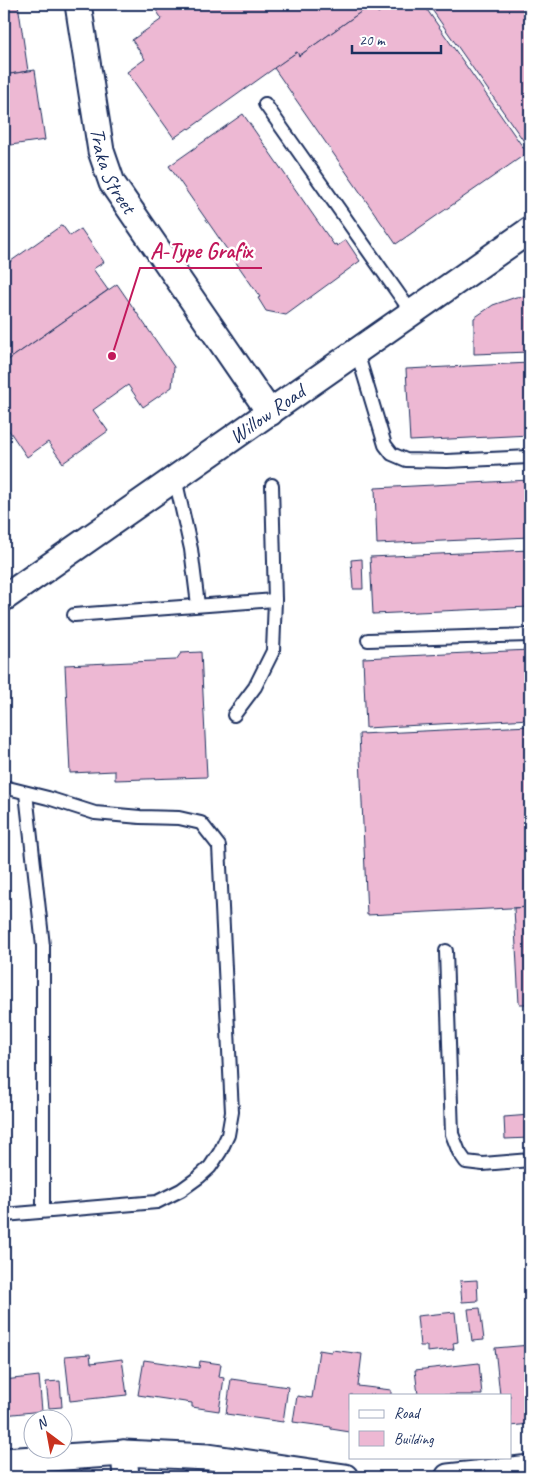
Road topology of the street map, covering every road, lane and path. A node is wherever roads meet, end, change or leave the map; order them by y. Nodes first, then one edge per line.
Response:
1 (78, 4) edge
2 (265, 104) dead end
3 (530, 230) edge
4 (412, 313) junction
5 (357, 352) junction
6 (270, 413) junction
7 (530, 457) edge
8 (175, 478) junction
9 (272, 485) dead end
10 (4, 597) edge
11 (275, 600) junction
12 (198, 605) junction
13 (74, 615) dead end
14 (530, 635) edge
15 (368, 640) dead end
16 (234, 715) dead end
17 (4, 788) edge
18 (26, 793) junction
19 (446, 952) dead end
20 (530, 1160) edge
21 (43, 1211) junction
22 (4, 1215) edge
23 (124, 1453) junction
24 (4, 1461) edge
25 (530, 1468) edge
26 (126, 1477) edge
27 (345, 1477) edge
28 (448, 1477) edge

1 - 6 street, Traka Street
2 - 4 lane
3 - 4 street, Willow Road
4 - 5 street, Willow Road
5 - 6 street, Willow Road
5 - 7 lane
6 - 8 street, Willow Road
8 - 10 street, Willow Road
8 - 12 lane
9 - 11 lane
11 - 12 lane
11 - 16 lane
12 - 13 lane
14 - 15 lane
17 - 18 lane
18 - 21 lane
18 - 21 lane
19 - 20 lane
21 - 22 lane
23 - 24 street
23 - 26 street
23 - 27 street
25 - 28 street

